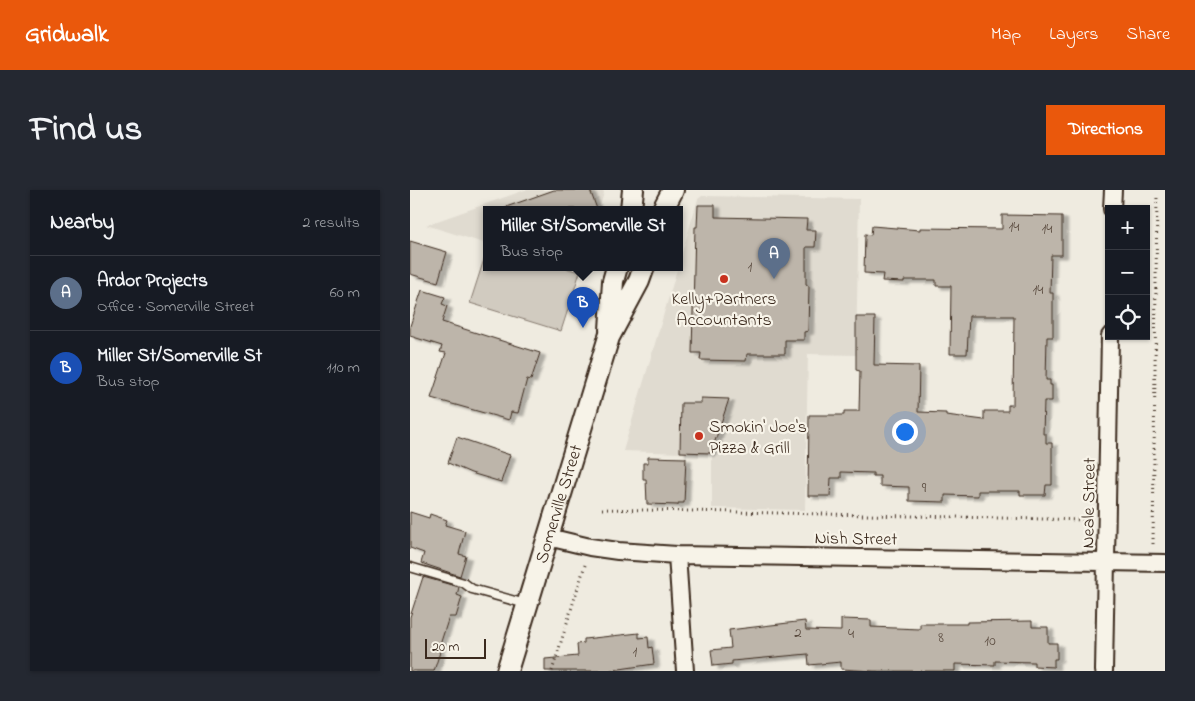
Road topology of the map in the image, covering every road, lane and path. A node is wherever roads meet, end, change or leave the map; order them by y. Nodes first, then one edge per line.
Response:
1 (633, 190) edge
2 (673, 190) edge
3 (1113, 190) edge
4 (1157, 194) dead end
5 (1112, 205) edge
6 (631, 206) edge
7 (665, 206) edge
8 (616, 271) edge
9 (643, 271) edge
10 (609, 336) junction
11 (1110, 340) edge
12 (602, 509) dead end
13 (1087, 520) dead end
14 (548, 537) junction
15 (1152, 544) dead end
16 (677, 555) junction
17 (1107, 562) junction
18 (1165, 563) edge
19 (585, 565) dead end
20 (410, 567) edge
21 (527, 605) junction
22 (507, 671) edge
23 (552, 671) edge
24 (685, 671) edge
25 (1104, 671) edge

1 - 6 street
2 - 7 street
3 - 5 street
4 - 15 path
8 - 10 street, Somerville Street
9 - 10 street, Somerville Street
10 - 14 street, Somerville Street
11 - 17 street, Neale Street
12 - 13 path
14 - 16 street, Nish Street
14 - 21 street, Somerville Street
16 - 17 street, Nish Street
16 - 24 street
17 - 18 street, Nish Street
17 - 25 street, Neale Street
19 - 23 path
20 - 21 lane
21 - 22 street, Somerville Street

